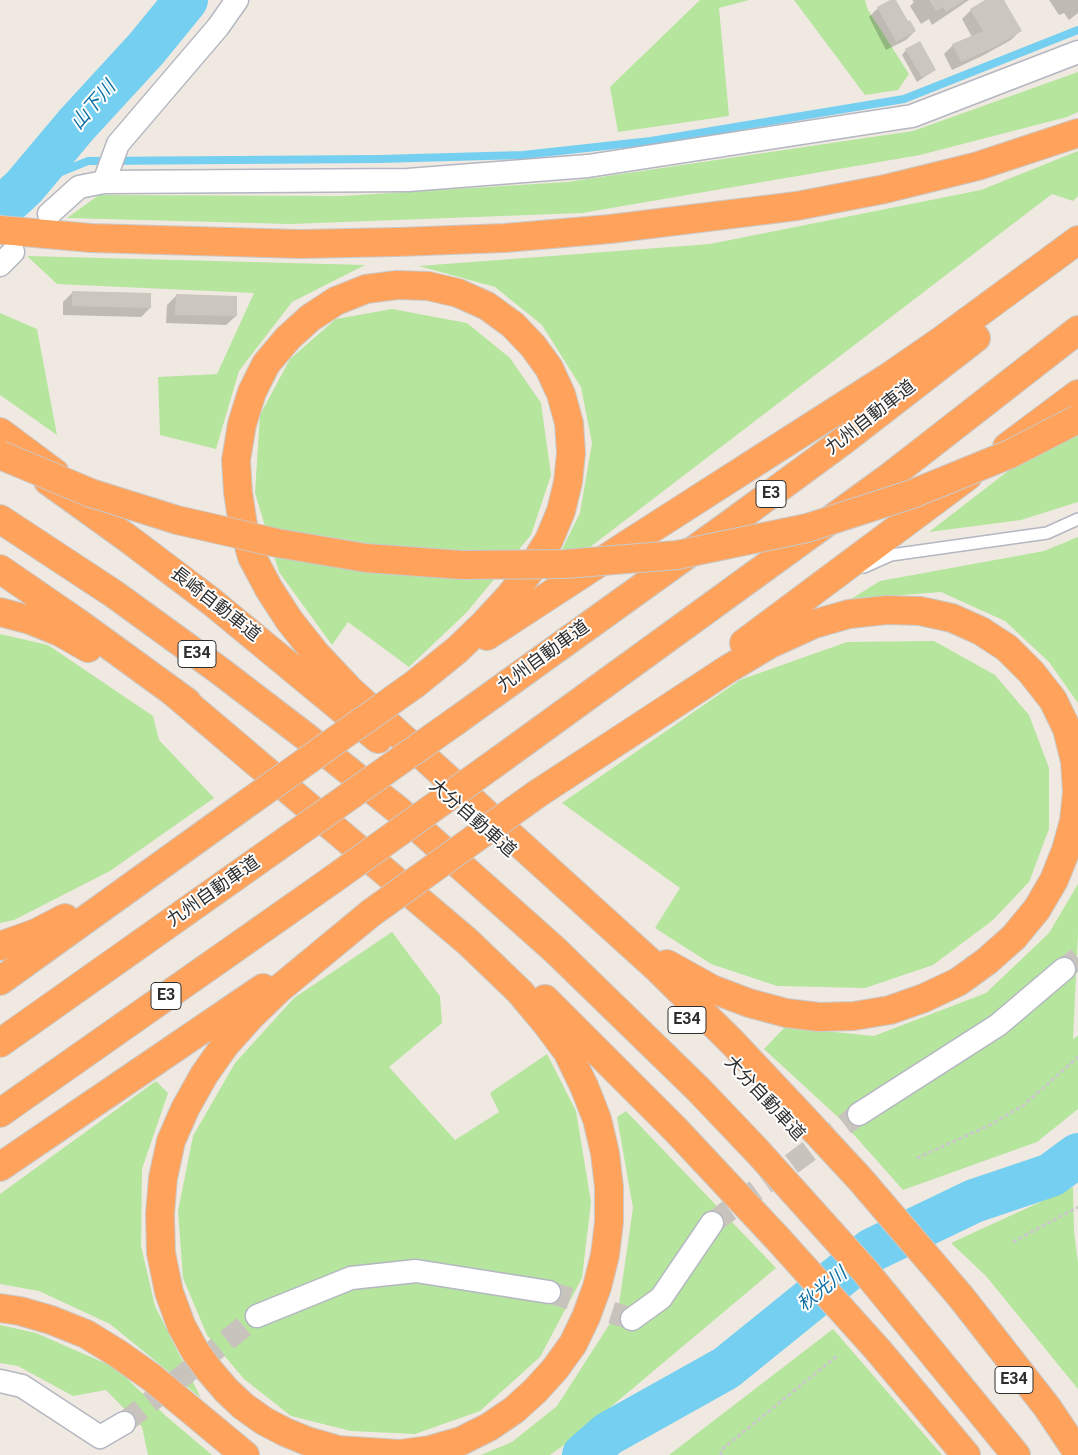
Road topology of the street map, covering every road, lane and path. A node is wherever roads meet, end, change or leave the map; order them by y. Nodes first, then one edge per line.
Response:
1 (237, 0) edge
2 (1078, 52) edge
3 (1078, 133) edge
4 (104, 182) junction
5 (49, 214) dead end
6 (1078, 240) edge
7 (7, 245) edge
8 (1078, 258) edge
9 (1078, 330) edge
10 (1078, 394) edge
11 (1078, 419) edge
12 (0, 432) edge
13 (0, 448) edge
14 (0, 454) edge
15 (0, 519) edge
16 (1078, 520) edge
17 (0, 569) edge
18 (816, 590) junction
19 (0, 612) edge
20 (292, 667) junction
21 (415, 684) junction
22 (172, 690) junction
23 (420, 774) joint
24 (537, 794) junction
25 (249, 802) junction
26 (330, 824) junction
27 (518, 859) junction
28 (371, 913) junction
29 (615, 929) junction
30 (474, 934) junction
31 (0, 946) edge
32 (1064, 969) tunnel mouth
33 (0, 981) edge
34 (0, 1042) edge
35 (1078, 1057) edge
36 (0, 1113) edge
37 (859, 1114) tunnel mouth
38 (917, 1158) dead end
39 (0, 1167) edge
40 (854, 1184) junction
41 (1078, 1206) edge
42 (712, 1223) tunnel mouth
43 (1013, 1242) dead end
44 (550, 1292) tunnel mouth
45 (0, 1308) edge
46 (257, 1316) tunnel mouth
47 (632, 1319) dead end
48 (837, 1356) dead end
49 (0, 1381) edge
50 (124, 1423) tunnel mouth
51 (1077, 1454) edge
52 (245, 1455) edge
53 (721, 1455) edge
54 (966, 1455) edge
55 (1016, 1455) edge

1 - 4 street
2 - 4 street
3 - 7 highway
4 - 5 street
6 - 21 highway
8 - 34 highway, 九州自動車道 / E3, bridge
9 - 36 highway, E3, bridge
10 - 18 highway
11 - 14 highway, bridge
12 - 20 highway
13 - 20 highway, 長崎自動車道 / E34
15 - 55 highway, E34
16 - 18 lane
17 - 22 highway
18 - 24 highway
19 - 26 highway
20 - 23 highway, 長崎自動車道 / E34
21 - 25 highway, bridge
21 - 29 highway
22 - 26 highway
22 - 30 highway
23 - 27 highway, 大分自動車道 / E34
24 - 28 highway, bridge
24 - 29 highway
25 - 31 highway
25 - 33 highway
26 - 28 highway
26 - 30 highway
27 - 29 highway
27 - 40 highway, 大分自動車道 / E34
28 - 39 highway
29 - 40 highway
30 - 54 highway
32 - 37 street
35 - 38 path
40 - 51 highway, 大分自動車道 / E34
41 - 43 path
42 - 47 street
44 - 46 street
45 - 52 highway
48 - 53 path
49 - 50 street

